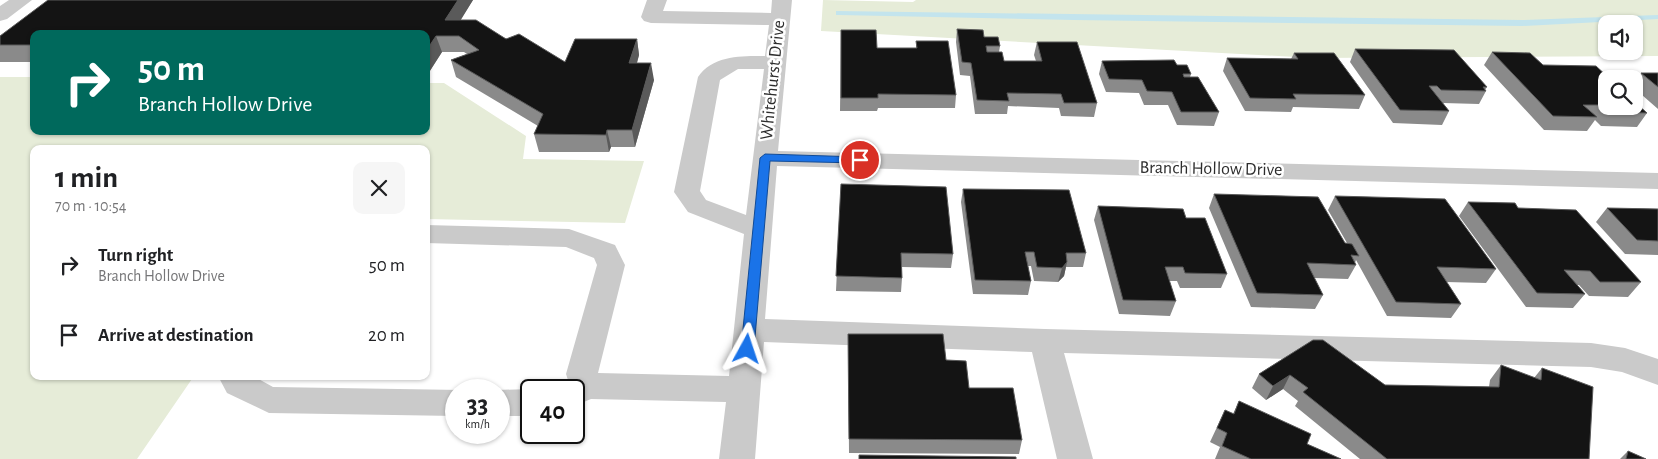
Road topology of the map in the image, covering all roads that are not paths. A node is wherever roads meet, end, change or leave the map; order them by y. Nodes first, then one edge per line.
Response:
1 (22, 0) edge
2 (657, 0) edge
3 (708, 9) edge
4 (781, 9) edge
5 (0, 15) edge
6 (775, 62) junction
7 (765, 158) junction
8 (1658, 180) edge
9 (758, 229) junction
10 (430, 234) edge
11 (749, 330) junction
12 (1045, 341) junction
13 (1658, 372) edge
14 (581, 379) edge
15 (236, 380) edge
16 (744, 389) junction
17 (585, 390) edge
18 (445, 402) edge
19 (737, 459) edge
20 (1075, 459) edge

1 - 5 street
2 - 3 street
3 - 4 street
4 - 6 street, Whitehurst Drive
6 - 7 street, Whitehurst Drive
6 - 9 street
7 - 8 street, Branch Hollow Drive
7 - 9 street, Whitehurst Drive
9 - 11 street, Whitehurst Drive
10 - 14 street
11 - 12 street
11 - 16 street, Whitehurst Drive
12 - 13 street
12 - 20 street
15 - 18 street
16 - 17 street
16 - 19 street, Whitehurst Drive

